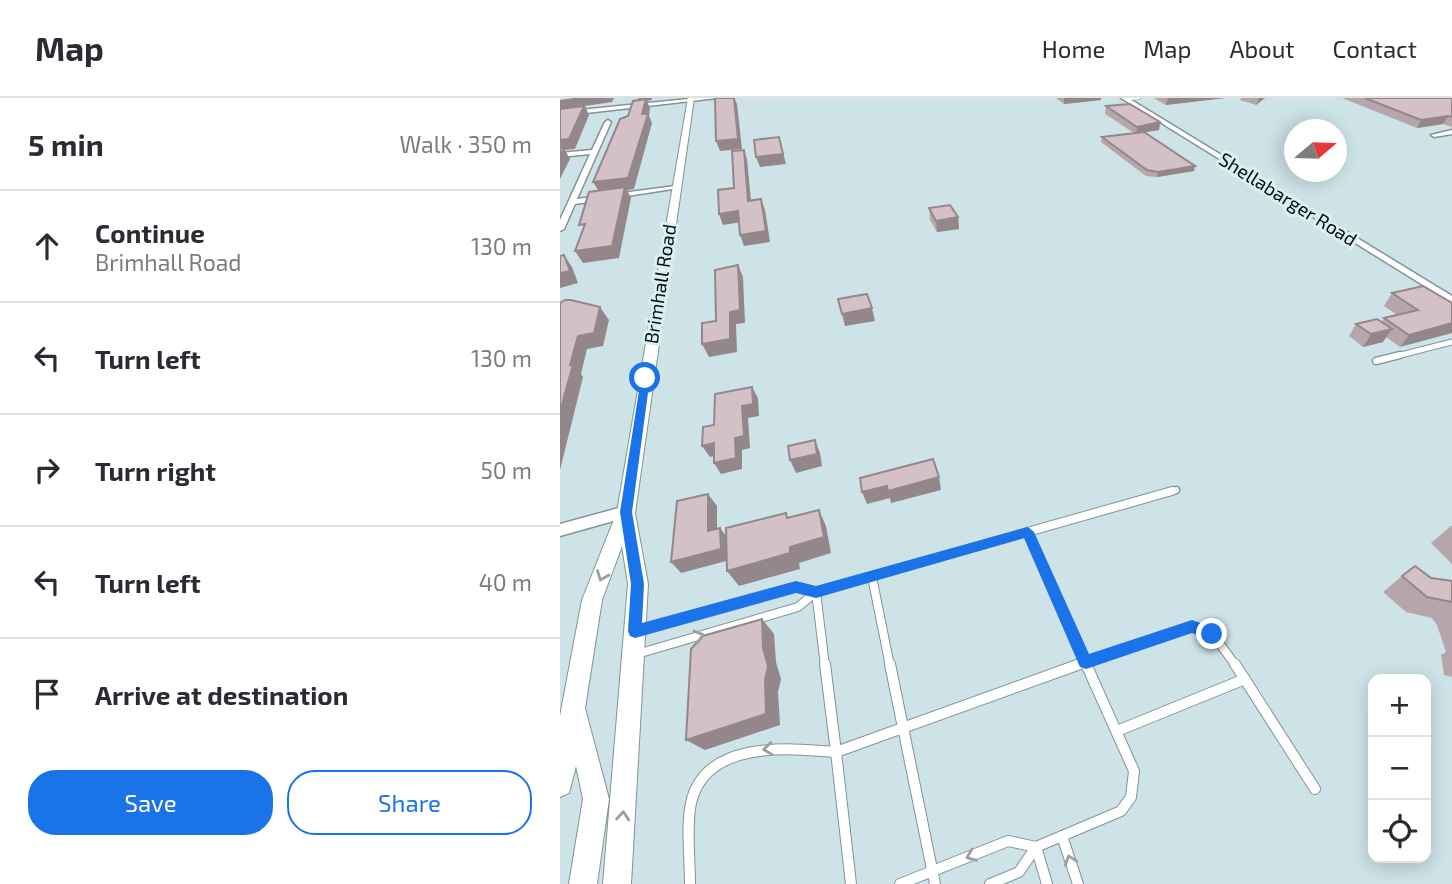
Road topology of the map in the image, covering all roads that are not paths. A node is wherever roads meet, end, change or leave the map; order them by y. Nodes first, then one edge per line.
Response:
1 (714, 98) edge
2 (1139, 98) edge
3 (1125, 99) edge
4 (691, 100) edge
5 (560, 114) edge
6 (608, 122) dead end
7 (1452, 132) edge
8 (1433, 135) dead end
9 (594, 152) junction
10 (560, 155) edge
11 (675, 188) junction
12 (572, 202) junction
13 (560, 229) edge
14 (1452, 300) edge
15 (1452, 342) edge
16 (1376, 361) dead end
17 (1177, 490) dead end
18 (626, 512) junction
19 (560, 530) edge
20 (1028, 532) junction
21 (872, 577) junction
22 (816, 592) junction
23 (635, 631) junction
24 (633, 655) junction
25 (1086, 662) junction
26 (1245, 679) junction
27 (573, 705) junction
28 (902, 729) junction
29 (1117, 731) junction
30 (836, 752) junction
31 (560, 783) edge
32 (1315, 789) dead end
33 (1062, 836) junction
34 (1036, 847) junction
35 (933, 871) junction
36 (583, 884) edge
37 (617, 884) edge
38 (690, 884) edge
39 (851, 884) edge
40 (901, 884) edge
41 (935, 884) edge
42 (990, 884) edge
43 (1047, 884) edge
44 (1078, 884) edge

1 - 4 street
2 - 3 lane
3 - 14 street, Shellabarger Road
4 - 5 street
4 - 11 street, Brimhall Road
6 - 9 street
7 - 8 street
9 - 10 street
9 - 12 street
11 - 12 street
11 - 18 street, Brimhall Road
12 - 13 street
15 - 16 lane
17 - 20 lane
18 - 19 street
18 - 23 street, Brimhall Road
18 -> 27 street, Brimhall Road
20 - 21 lane
20 - 25 lane
21 - 22 lane
21 - 28 lane
22 - 23 lane
24 -> 22 lane
22 - 30 lane
23 - 24 street, Brimhall Road
37 -> 24 street, Brimhall Road
25 - 26 lane
25 - 28 lane
25 - 29 lane
26 - 29 lane
26 - 32 lane
27 - 31 street, Brimhall Road
27 - 36 street
28 - 30 lane
28 - 35 lane
29 - 33 lane
30 -> 38 lane
30 - 39 lane
33 - 34 lane
44 -> 33 lane
34 -> 35 lane
34 - 42 lane
34 - 43 lane
35 - 40 lane
35 - 41 lane

